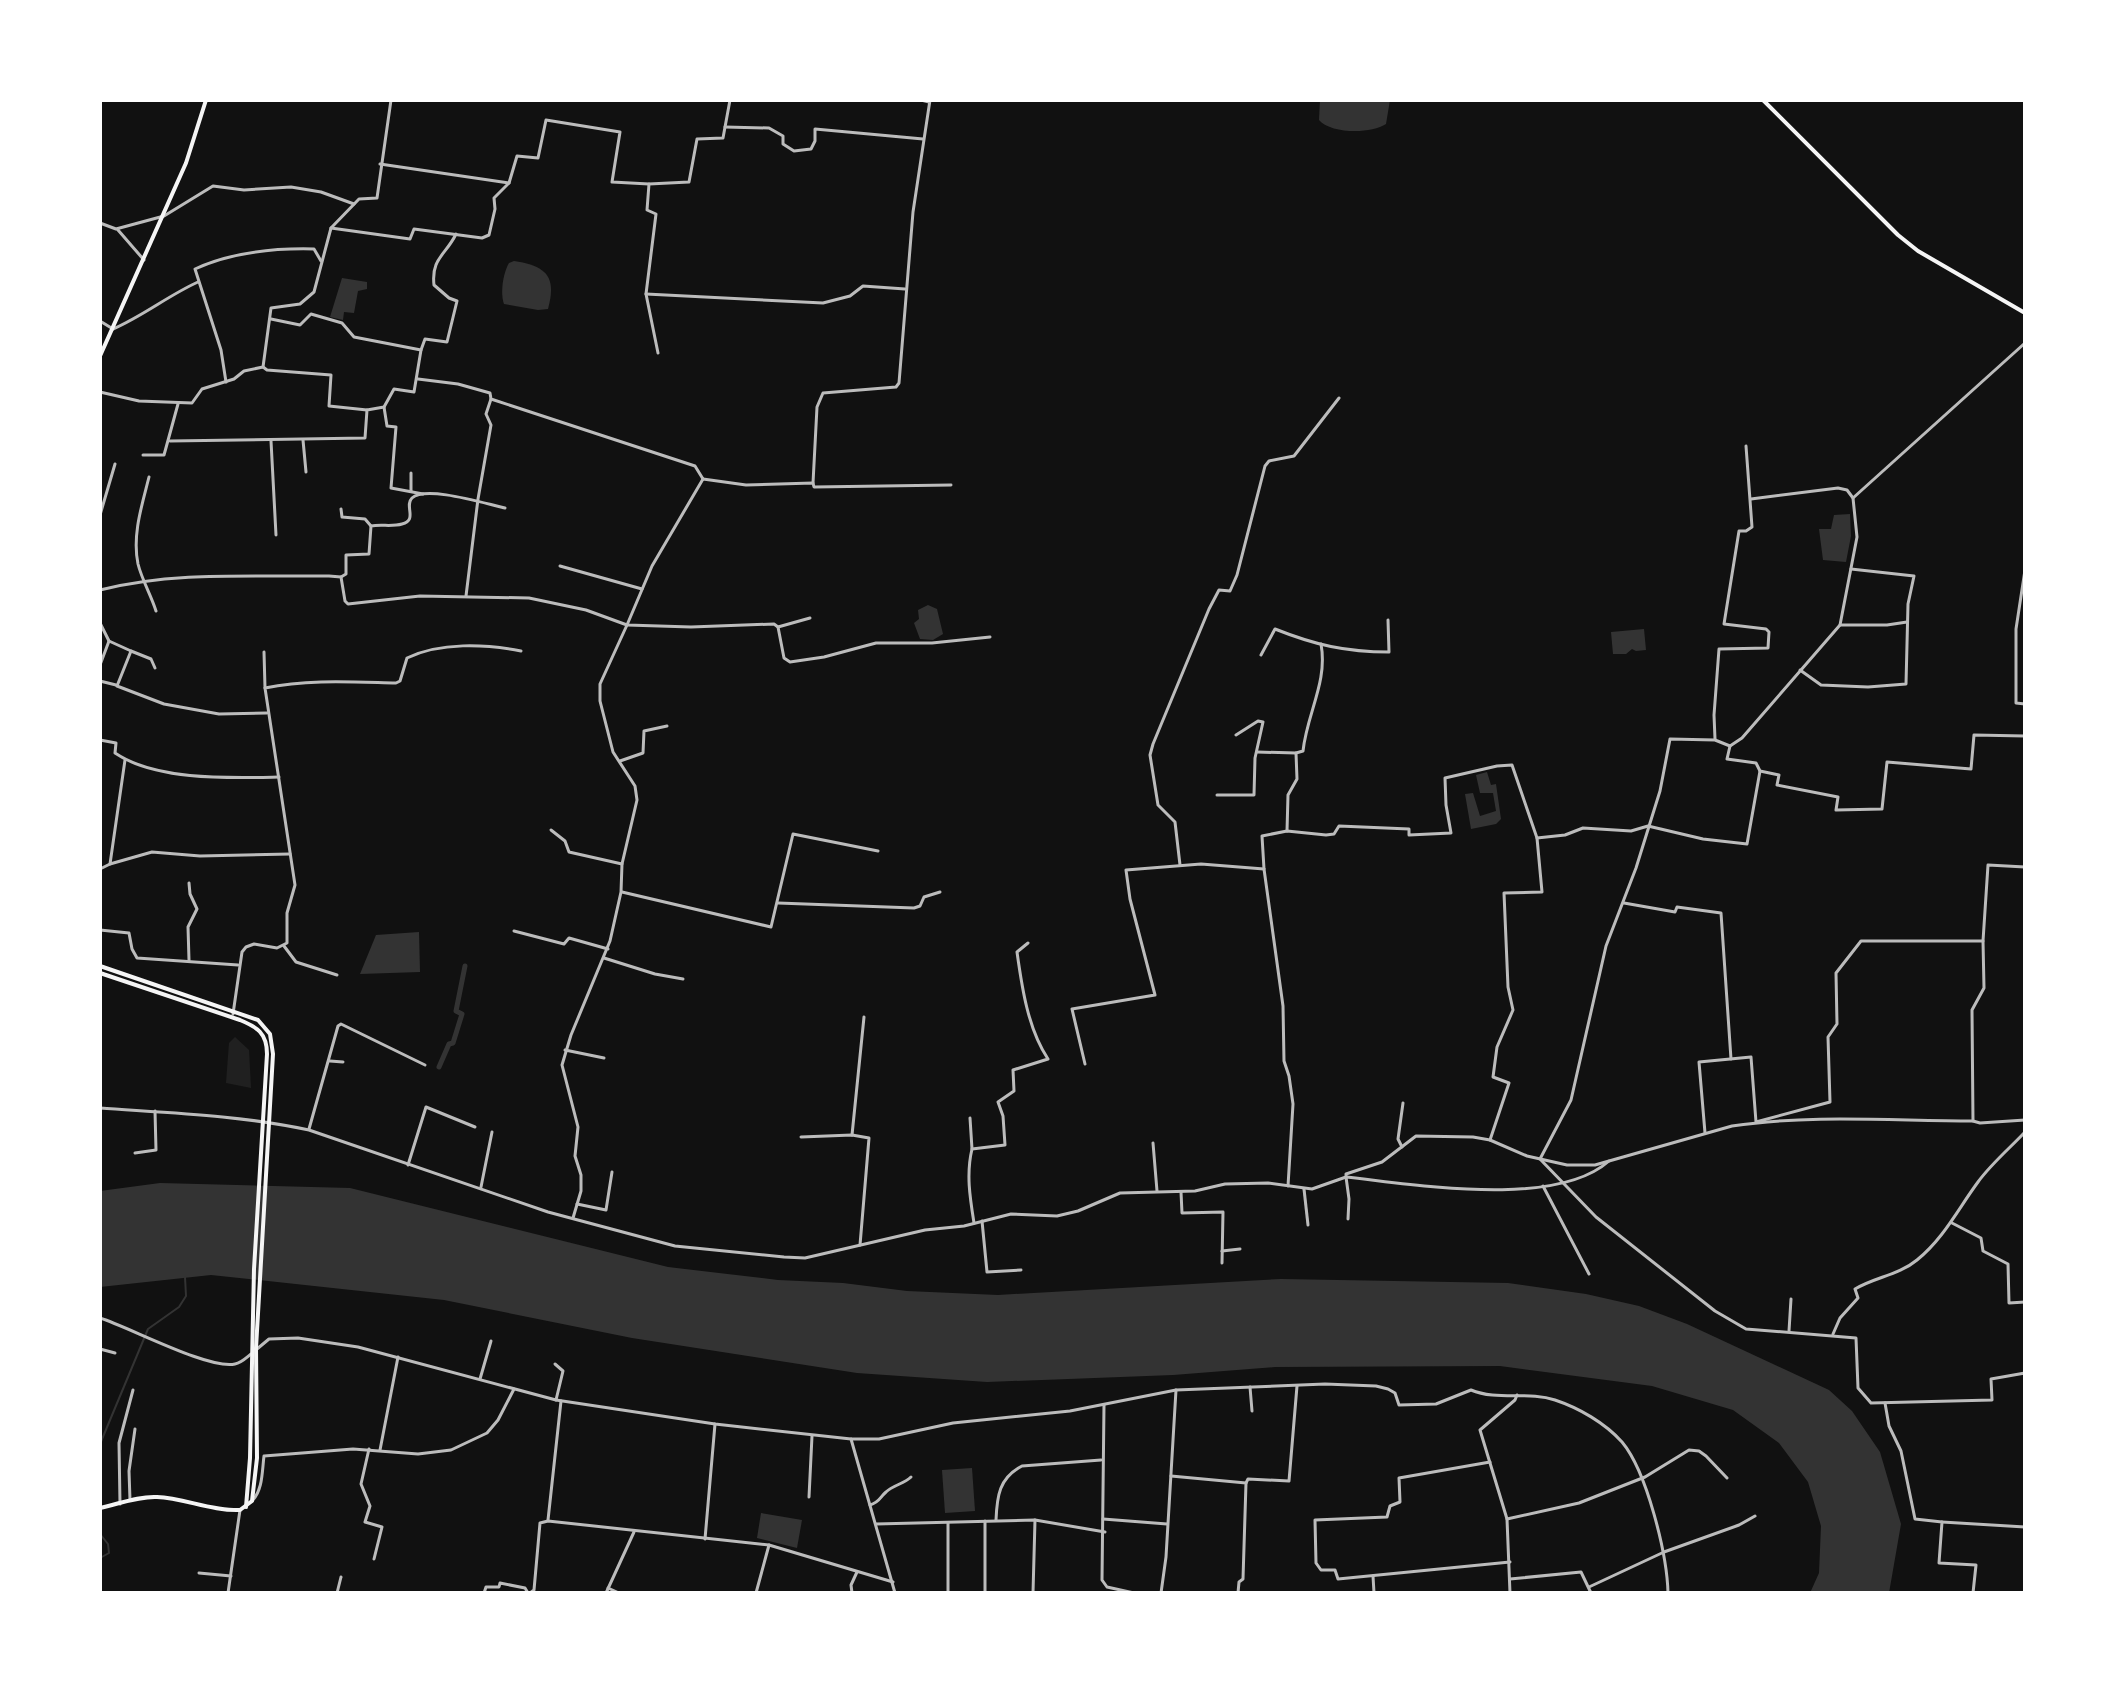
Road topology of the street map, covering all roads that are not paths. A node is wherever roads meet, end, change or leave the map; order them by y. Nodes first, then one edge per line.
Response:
1 (206, 100) edge
2 (391, 100) edge
3 (730, 100) edge
4 (921, 100) edge
5 (1763, 100) edge
6 (929, 101) edge
7 (725, 127) junction
8 (923, 139) junction
9 (380, 164) junction
10 (509, 183) junction
11 (649, 184) junction
12 (354, 204) junction
13 (164, 216) junction
14 (100, 223) edge
15 (331, 228) junction
16 (116, 229) junction
17 (456, 234) junction
18 (144, 260) junction
19 (322, 262) junction
20 (198, 282) junction
21 (905, 289) junction
22 (646, 294) junction
23 (2025, 313) edge
24 (269, 319) junction
25 (100, 321) edge
26 (113, 329) junction
27 (2025, 343) edge
28 (421, 350) junction
29 (658, 353) dead end
30 (100, 356) edge
31 (263, 367) junction
32 (418, 379) junction
33 (226, 382) junction
34 (100, 392) edge
35 (1339, 398) dead end
36 (491, 399) junction
37 (178, 404) junction
38 (384, 407) junction
39 (367, 410) junction
40 (303, 440) junction
41 (170, 441) junction
42 (271, 441) junction
43 (1746, 446) dead end
44 (143, 455) dead end
45 (115, 464) dead end
46 (306, 472) dead end
47 (411, 473) dead end
48 (149, 477) dead end
49 (703, 479) junction
50 (813, 483) junction
51 (951, 485) dead end
52 (411, 491) junction
53 (423, 494) junction
54 (1853, 498) junction
55 (1751, 499) junction
56 (477, 503) junction
57 (505, 508) dead end
58 (341, 509) dead end
59 (100, 515) edge
60 (371, 526) junction
61 (276, 535) dead end
62 (560, 566) dead end
63 (1851, 569) junction
64 (2025, 570) edge
65 (341, 577) junction
66 (144, 580) junction
67 (642, 589) junction
68 (100, 590) edge
69 (466, 596) junction
70 (156, 611) dead end
71 (810, 618) dead end
72 (1388, 620) dead end
73 (1907, 622) junction
74 (100, 623) edge
75 (627, 625) junction
76 (1840, 625) junction
77 (778, 627) junction
78 (990, 637) dead end
79 (109, 641) junction
80 (1321, 644) junction
81 (100, 648) edge
82 (106, 648) junction
83 (131, 651) junction
84 (521, 651) dead end
85 (264, 652) dead end
86 (1261, 655) dead end
87 (100, 665) edge
88 (155, 668) dead end
89 (1800, 670) junction
90 (100, 681) edge
91 (117, 686) junction
92 (265, 688) junction
93 (2025, 704) edge
94 (267, 713) junction
95 (667, 726) dead end
96 (1236, 735) dead end
97 (2025, 736) edge
98 (100, 740) edge
99 (1715, 740) junction
100 (1730, 746) junction
101 (1257, 752) junction
102 (1296, 753) junction
103 (125, 760) junction
104 (620, 761) junction
105 (1760, 771) junction
106 (279, 777) junction
107 (1217, 795) dead end
108 (1648, 826) junction
109 (551, 830) dead end
110 (1287, 831) junction
111 (1537, 838) junction
112 (878, 851) dead end
113 (291, 854) junction
114 (110, 864) junction
115 (622, 864) junction
116 (1180, 865) junction
117 (2025, 867) edge
118 (100, 869) edge
119 (1264, 869) junction
120 (189, 883) dead end
121 (621, 892) junction
122 (940, 892) dead end
123 (778, 903) junction
124 (1623, 903) junction
125 (100, 930) edge
126 (514, 931) dead end
127 (1983, 941) junction
128 (1028, 943) dead end
129 (284, 946) junction
130 (608, 949) junction
131 (604, 958) junction
132 (189, 960) junction
133 (238, 965) junction
134 (100, 966) edge
135 (100, 973) edge
136 (337, 975) dead end
137 (683, 979) dead end
138 (234, 1011) junction
139 (232, 1017) junction
140 (864, 1017) dead end
141 (565, 1050) junction
142 (604, 1058) dead end
143 (1731, 1059) junction
144 (330, 1061) junction
145 (343, 1062) dead end
146 (1085, 1064) dead end
147 (425, 1065) dead end
148 (1403, 1103) dead end
149 (100, 1108) edge
150 (155, 1111) junction
151 (970, 1118) dead end
152 (2025, 1120) edge
153 (1973, 1121) junction
154 (1756, 1122) junction
155 (475, 1127) dead end
156 (309, 1130) junction
157 (492, 1132) dead end
158 (2025, 1132) edge
159 (1705, 1133) junction
160 (852, 1135) junction
161 (801, 1137) dead end
162 (1490, 1140) junction
163 (1153, 1143) dead end
164 (1402, 1147) junction
165 (972, 1149) junction
166 (135, 1153) dead end
167 (1540, 1159) junction
168 (1609, 1161) junction
169 (408, 1165) junction
170 (612, 1172) dead end
171 (1346, 1177) junction
172 (1562, 1183) junction
173 (1288, 1186) junction
174 (1543, 1186) junction
175 (481, 1187) junction
176 (1304, 1189) junction
177 (1157, 1191) junction
178 (1181, 1192) junction
179 (577, 1204) junction
180 (573, 1218) junction
181 (1348, 1219) dead end
182 (982, 1221) junction
183 (974, 1223) junction
184 (1952, 1223) junction
185 (1308, 1225) dead end
186 (860, 1245) junction
187 (1240, 1249) dead end
188 (1222, 1251) junction
189 (1222, 1263) dead end
190 (1021, 1270) dead end
191 (1589, 1274) dead end
192 (1791, 1299) dead end
193 (2025, 1302) edge
194 (100, 1318) edge
195 (1789, 1332) junction
196 (1833, 1335) junction
197 (491, 1341) dead end
198 (100, 1349) edge
199 (115, 1353) dead end
200 (398, 1357) junction
201 (555, 1364) dead end
202 (2025, 1373) edge
203 (480, 1379) junction
204 (1297, 1386) junction
205 (1250, 1387) junction
206 (514, 1389) junction
207 (133, 1390) dead end
208 (1176, 1390) junction
209 (1517, 1395) junction
210 (558, 1400) junction
211 (1885, 1403) junction
212 (1104, 1405) junction
213 (1252, 1411) dead end
214 (715, 1424) junction
215 (135, 1429) dead end
216 (812, 1436) junction
217 (851, 1439) junction
218 (369, 1449) junction
219 (380, 1450) junction
220 (1103, 1460) junction
221 (1490, 1462) junction
222 (1171, 1476) junction
223 (911, 1477) dead end
224 (1640, 1478) junction
225 (1727, 1478) dead end
226 (1246, 1483) junction
227 (809, 1497) dead end
228 (130, 1500) junction
229 (252, 1501) junction
230 (120, 1504) junction
231 (870, 1505) junction
232 (100, 1508) edge
233 (243, 1508) junction
234 (1755, 1516) dead end
235 (1103, 1519) junction
236 (1507, 1519) junction
237 (996, 1520) junction
238 (1035, 1520) junction
239 (548, 1521) junction
240 (985, 1521) junction
241 (1942, 1522) junction
242 (948, 1523) junction
243 (876, 1524) junction
244 (1168, 1524) junction
245 (2025, 1527) edge
246 (634, 1532) junction
247 (1105, 1532) junction
248 (705, 1539) junction
249 (769, 1545) junction
250 (1664, 1552) junction
251 (374, 1559) dead end
252 (1510, 1562) junction
253 (857, 1572) junction
254 (199, 1573) dead end
255 (231, 1576) junction
256 (1373, 1576) junction
257 (341, 1577) dead end
258 (1510, 1579) junction
259 (893, 1582) junction
260 (1589, 1587) junction
261 (607, 1591) edge
262 (228, 1593) edge
263 (337, 1593) edge
264 (484, 1593) edge
265 (529, 1593) edge
266 (619, 1593) edge
267 (756, 1593) edge
268 (852, 1593) edge
269 (895, 1593) edge
270 (948, 1593) edge
271 (985, 1593) edge
272 (1033, 1593) edge
273 (1134, 1593) edge
274 (1161, 1593) edge
275 (1238, 1593) edge
276 (1374, 1593) edge
277 (1510, 1593) edge
278 (1591, 1593) edge
279 (1668, 1593) edge
280 (1973, 1593) edge

1 - 13 main road
2 - 9 street
3 - 7 street
4 - 6 street
5 - 23 main road
6 - 8 street
7 - 8 street
7 - 11 street
8 - 21 street
9 - 10 street
9 - 12 street
10 - 11 street
10 - 17 street
11 - 22 street
12 - 13 street
12 - 15 street
13 - 16 street
13 - 18 main road
14 - 16 street
15 - 17 street
15 - 19 street
16 - 18 street
17 - 28 street
18 - 26 main road
19 - 20 street
19 - 24 street
20 - 26 street
20 - 33 street
21 - 22 street
21 - 50 street
22 - 29 street
24 - 28 street
24 - 31 street
25 - 26 street
26 - 30 main road
27 - 54 street
28 - 32 street
31 - 33 street
31 - 39 street
32 - 36 street
32 - 38 street
33 - 37 street
34 - 37 street
35 - 116 street
36 - 49 street
36 - 56 street
37 - 41 street
38 - 39 street
38 - 52 street
39 - 40 street
40 - 42 street
40 - 46 street
41 - 42 street
41 - 44 street
42 - 61 street
43 - 55 street
45 - 59 street
47 - 52 street
48 - 66 street
49 - 50 street
49 - 67 street
50 - 51 street
52 - 53 street
53 - 56 street
53 - 60 street
54 - 55 street
54 - 63 street
55 - 99 street
56 - 57 street
56 - 69 street
58 - 60 street
60 - 65 street
62 - 67 street
63 - 73 street
63 - 76 street
64 - 93 street
65 - 66 street
65 - 69 street
66 - 68 street
66 - 70 street
67 - 75 street
69 - 75 street
71 - 77 street
72 - 80 street
73 - 76 street
73 - 89 street
74 - 79 street
75 - 77 street
75 - 104 street
76 - 89 street
77 - 78 street
79 - 82 street
79 - 83 street
80 - 86 street
80 - 102 street
81 - 82 street
82 - 87 street
83 - 88 street
83 - 91 street
84 - 92 street
85 - 92 street
89 - 100 street
90 - 91 street
91 - 94 street
92 - 94 street
94 - 106 street
95 - 104 street
96 - 101 street
97 - 105 street
98 - 103 street
99 - 100 street
99 - 108 street
100 - 105 street
101 - 102 street
101 - 107 street
102 - 110 street
103 - 106 street
103 - 114 street
104 - 115 street
105 - 108 street
106 - 113 street
108 - 111 street
108 - 124 street
109 - 115 street
110 - 111 street
110 - 119 street
111 - 162 street
112 - 123 street
113 - 114 street
113 - 129 street
114 - 118 street
115 - 121 street
116 - 119 street
116 - 146 street
117 - 127 street
119 - 173 street
120 - 132 street
121 - 123 street
121 - 130 street
122 - 123 street
124 - 143 street
124 - 167 street
125 - 132 street
126 - 130 street
127 - 153 street
127 - 154 street
128 - 165 street
129 - 133 street
129 - 136 street
130 - 131 street
131 - 137 street
131 - 141 street
132 - 133 street
133 - 138 street
134 - 138 main road
135 - 139 main road
138 - 139 street
138 - 229 main road
139 - 233 main road
140 - 160 street
141 - 142 street
141 - 179 street
143 - 154 street
143 - 159 street
144 - 145 street
144 - 147 street
144 - 156 street
148 - 164 street
149 - 150 street
150 - 156 street
150 - 166 street
151 - 165 street
152 - 153 street
153 - 154 street
154 - 159 street
155 - 169 street
156 - 169 street
157 - 175 street
158 - 184 street
159 - 168 street
160 - 161 street
160 - 186 street
162 - 164 street
162 - 167 street
163 - 177 street
164 - 171 street
165 - 183 street
167 - 168 street
167 - 172 street
168 - 172 street
169 - 175 street
170 - 179 street
171 - 174 street
171 - 176 street
171 - 181 street
172 - 174 street
172 - 195 street
173 - 176 street
173 - 178 street
174 - 191 street
175 - 180 street
176 - 185 street
177 - 178 street
177 - 182 street
178 - 188 street
179 - 180 street
180 - 186 street
182 - 183 street
182 - 190 street
183 - 186 street
184 - 193 street
184 - 196 street
187 - 188 street
188 - 189 street
192 - 195 street
194 - 200 street
195 - 196 street
196 - 211 street
197 - 203 street
198 - 199 street
200 - 203 street
200 - 219 street
201 - 210 street
202 - 211 street
203 - 206 street
204 - 205 street
204 - 209 street
204 - 226 street
205 - 208 street
205 - 213 street
206 - 210 street
206 - 219 street
207 - 230 street
208 - 212 street
208 - 222 street
209 - 221 street
209 - 224 street
210 - 214 street
210 - 239 street
211 - 241 street
212 - 217 street
212 - 220 street
214 - 216 street
214 - 248 street
215 - 228 street
216 - 217 street
216 - 227 street
217 - 231 street
218 - 219 street
218 - 229 street
218 - 251 street
220 - 235 street
220 - 237 street
221 - 236 street
221 - 256 street
222 - 226 street
222 - 244 street
223 - 231 street
224 - 225 street
224 - 236 street
224 - 250 street
226 - 275 street
228 - 230 main road
228 - 233 main road
229 - 233 main road
230 - 232 main road
231 - 243 street
233 - 255 street
234 - 250 street
235 - 244 street
235 - 247 street
236 - 252 street
237 - 238 street
237 - 240 street
238 - 247 street
238 - 272 street
239 - 246 street
239 - 265 street
240 - 242 street
240 - 271 street
241 - 245 street
241 - 280 street
242 - 243 street
242 - 270 street
243 - 259 street
244 - 274 street
246 - 248 street
246 - 261 street
247 - 273 street
248 - 249 street
249 - 253 street
249 - 267 street
250 - 260 street
250 - 279 street
252 - 256 street
252 - 258 street
253 - 259 street
253 - 268 street
254 - 255 street
255 - 262 street
256 - 276 street
257 - 263 street
258 - 260 street
258 - 277 street
259 - 269 street
260 - 278 street
261 - 266 street
264 - 265 street

